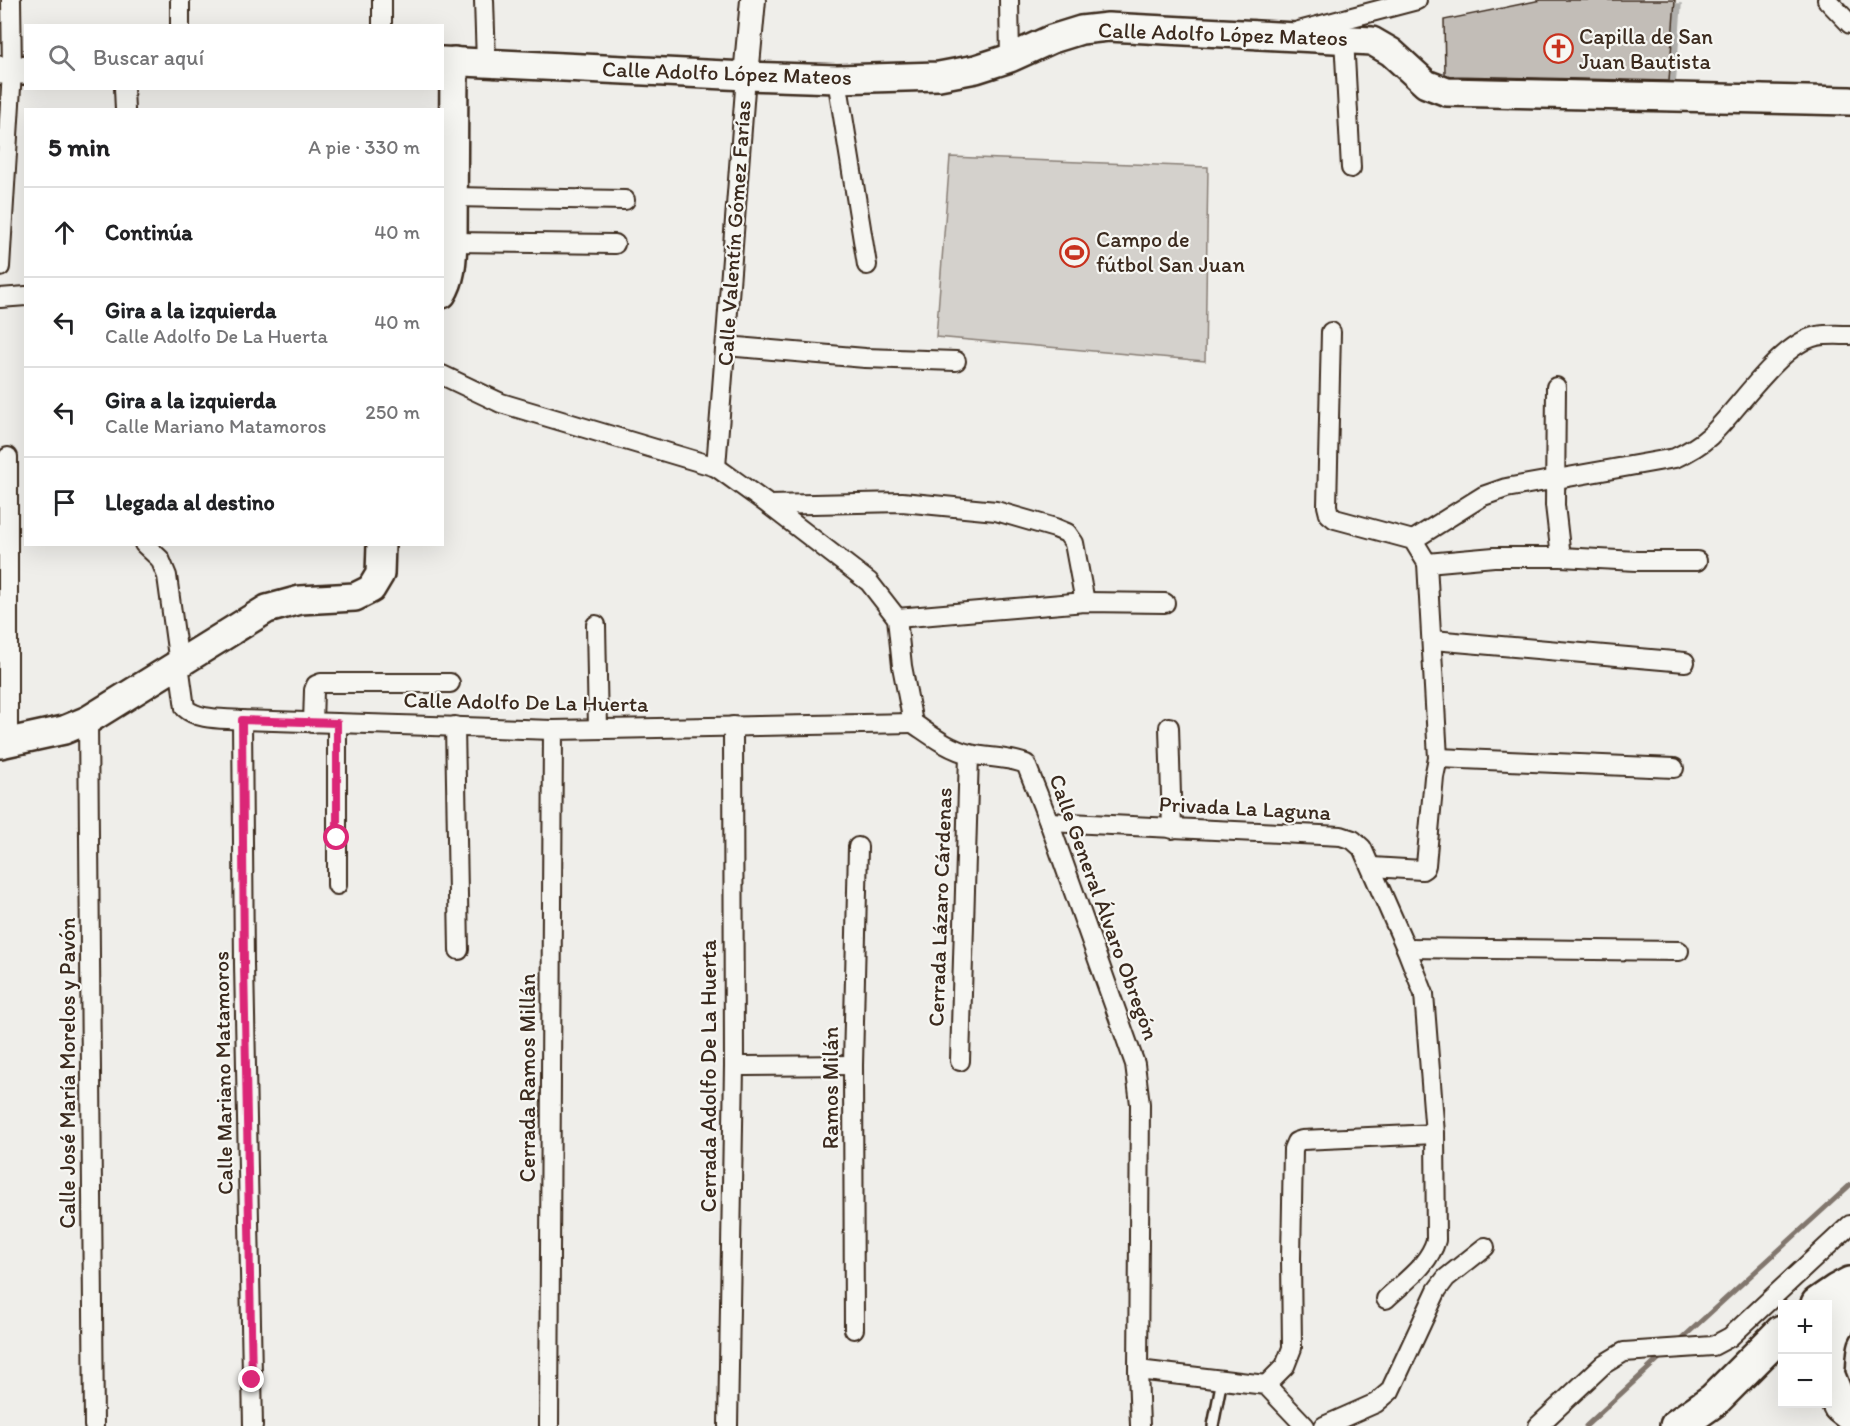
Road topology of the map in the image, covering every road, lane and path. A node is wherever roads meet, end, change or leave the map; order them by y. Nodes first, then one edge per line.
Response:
1 (11, 0) edge
2 (180, 0) edge
3 (382, 0) edge
4 (484, 0) edge
5 (753, 0) edge
6 (1008, 0) edge
7 (1417, 0) edge
8 (1827, 0) edge
9 (180, 24) edge
10 (382, 24) edge
11 (1850, 24) edge
12 (1282, 36) junction
13 (1344, 38) junction
14 (1010, 58) junction
15 (448, 61) edge
16 (486, 63) junction
17 (12, 70) edge
18 (746, 76) junction
19 (837, 79) junction
20 (124, 90) edge
21 (1850, 101) edge
22 (125, 108) edge
23 (1351, 168) dead end
24 (454, 197) junction
25 (625, 200) dead end
26 (453, 242) junction
27 (615, 244) dead end
28 (867, 265) dead end
29 (0, 267) edge
30 (444, 290) edge
31 (24, 296) edge
32 (0, 298) edge
33 (1331, 332) dead end
34 (1850, 335) edge
35 (726, 346) junction
36 (956, 361) dead end
37 (444, 376) edge
38 (1556, 387) dead end
39 (4, 454) edge
40 (24, 467) edge
41 (716, 467) junction
42 (1555, 479) junction
43 (769, 505) junction
44 (1413, 540) junction
45 (146, 546) edge
46 (381, 546) edge
47 (1561, 556) junction
48 (4, 557) edge
49 (1697, 561) dead end
50 (1427, 563) junction
51 (1085, 602) junction
52 (1165, 603) dead end
53 (897, 618) junction
54 (596, 625) dead end
55 (1432, 640) junction
56 (1685, 662) dead end
57 (179, 664) junction
58 (450, 683) dead end
59 (88, 720) junction
60 (242, 720) junction
61 (313, 723) junction
62 (337, 723) junction
63 (913, 723) junction
64 (456, 726) junction
65 (733, 726) junction
66 (1169, 727) dead end
67 (598, 729) junction
68 (553, 730) junction
69 (4, 743) edge
70 (969, 754) junction
71 (1438, 758) junction
72 (1674, 768) dead end
73 (1049, 822) junction
74 (1172, 829) junction
75 (858, 847) dead end
76 (1372, 867) junction
77 (337, 885) dead end
78 (1406, 948) junction
79 (459, 950) dead end
80 (1678, 951) dead end
81 (960, 1061) dead end
82 (853, 1065) junction
83 (734, 1066) junction
84 (1435, 1134) junction
85 (1850, 1225) edge
86 (1485, 1247) dead end
87 (1850, 1284) edge
88 (1386, 1299) dead end
89 (1824, 1300) edge
90 (1850, 1308) edge
91 (854, 1329) dead end
92 (1778, 1336) edge
93 (1828, 1354) edge
94 (1138, 1370) junction
95 (1221, 1379) junction
96 (1266, 1384) junction
97 (1832, 1388) edge
98 (1850, 1414) edge
99 (1297, 1421) edge
100 (94, 1426) edge
101 (253, 1426) edge
102 (549, 1426) edge
103 (728, 1426) edge
104 (1140, 1426) edge
105 (1213, 1426) edge
106 (1324, 1426) edge
107 (1538, 1426) edge
108 (1677, 1426) edge

1 - 17 street
2 - 9 street
3 - 10 street
4 - 16 street
5 - 18 street, Calle Valentín Gómez Farías
6 - 14 street
7 - 12 street
8 - 11 street
12 - 13 main road, Calle Adolfo López Mateos
12 - 14 main road, Calle Adolfo López Mateos
13 - 21 main road, Calle Adolfo López Mateos
13 - 23 street
14 - 19 main road, Calle Adolfo López Mateos
15 - 16 main road, Calle Adolfo López Mateos
15 - 24 main road
16 - 18 main road, Calle Adolfo López Mateos
17 - 29 street
18 - 19 main road, Calle Adolfo López Mateos
18 - 35 street, Calle Valentín Gómez Farías
19 - 28 street
20 - 22 street
24 - 25 street
24 - 26 main road
26 - 27 street
26 - 30 main road
31 - 32 street
33 - 44 street
34 - 42 street
35 - 36 street
35 - 41 street, Calle Valentín Gómez Farías
37 - 41 street
38 - 42 street
39 - 40 street
39 - 48 street
41 - 43 street
42 - 44 street
42 - 47 street
43 - 51 street
43 - 53 street
44 - 50 street
45 - 57 street
46 - 57 main road
47 - 49 street
47 - 50 street
48 - 69 street
50 - 55 street
51 - 52 street
51 - 53 street
53 - 63 street
54 - 67 street
55 - 56 street
55 - 71 street
57 - 59 main road
57 - 60 street, Calle Adolfo De La Huerta
58 - 61 street
59 - 69 main road
59 - 100 street, Calle José María Morelos y Pavón
60 - 61 street, Calle Adolfo De La Huerta
60 - 101 street, Calle Mariano Matamoros
61 - 62 street, Calle Adolfo De La Huerta
62 - 64 street, Calle Adolfo De La Huerta
62 - 77 street
63 - 65 street, Calle Adolfo De La Huerta
63 - 70 street, Calle General Álvaro Obregón
64 - 68 street, Calle Adolfo De La Huerta
64 - 79 street
65 - 67 street, Calle Adolfo De La Huerta
65 - 83 street, Cerrada Adolfo De La Huerta
66 - 74 street
67 - 68 street, Calle Adolfo De La Huerta
68 - 102 street, Cerrada Ramos Millán
70 - 73 street, Calle General Álvaro Obregón
70 - 81 street, Cerrada Lázaro Cárdenas
71 - 72 street
71 - 76 street
73 - 74 street, Privada La Laguna
73 - 94 street, Calle General Álvaro Obregón
74 - 76 street, Privada La Laguna
75 - 82 street, Ramos Milán
76 - 78 street, Privada La Laguna
78 - 80 street
78 - 84 street, Privada La Laguna
82 - 83 street
82 - 91 street, Ramos Milán
83 - 103 street, Cerrada Adolfo De La Huerta
84 - 88 street, Privada La Laguna
84 - 96 street
85 - 107 street
86 - 106 street
87 - 89 highway
90 - 93 highway
92 - 108 highway
94 - 95 street
94 - 104 street, Calle General Álvaro Obregón
95 - 96 street
95 - 105 lane
96 - 99 street
97 - 98 highway

